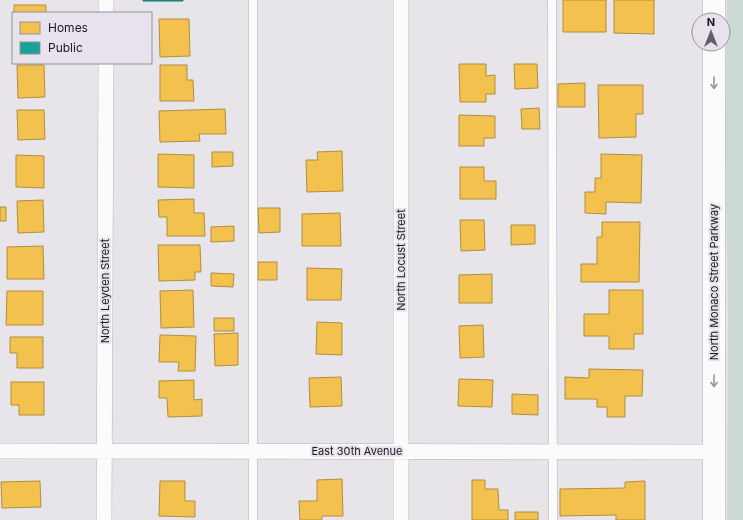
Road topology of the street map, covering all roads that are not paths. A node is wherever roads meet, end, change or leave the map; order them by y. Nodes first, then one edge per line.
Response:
1 (106, 0) edge
2 (253, 0) edge
3 (401, 0) edge
4 (552, 0) edge
5 (714, 0) edge
6 (106, 12) edge
7 (714, 12) edge
8 (714, 52) edge
9 (106, 64) edge
10 (0, 451) edge
11 (253, 451) junction
12 (401, 451) junction
13 (104, 452) junction
14 (553, 452) junction
15 (714, 452) junction
16 (104, 520) edge
17 (253, 520) edge
18 (401, 520) edge
19 (553, 520) edge
20 (714, 520) edge

1 - 6 street
2 - 11 lane
3 - 12 street, North Locust Street
4 - 14 lane
5 - 7 main road
8 -> 15 main road, North Monaco Street Parkway
9 - 13 street, North Leyden Street
10 - 13 street, East 30th Avenue
11 - 12 street, East 30th Avenue
11 - 13 street, East 30th Avenue
11 - 17 lane
12 - 14 street, East 30th Avenue
12 - 18 street, North Locust Street
13 - 16 street, North Leyden Street
14 - 15 street, East 30th Avenue
14 - 19 lane
15 - 20 main road, North Monaco Street Parkway

